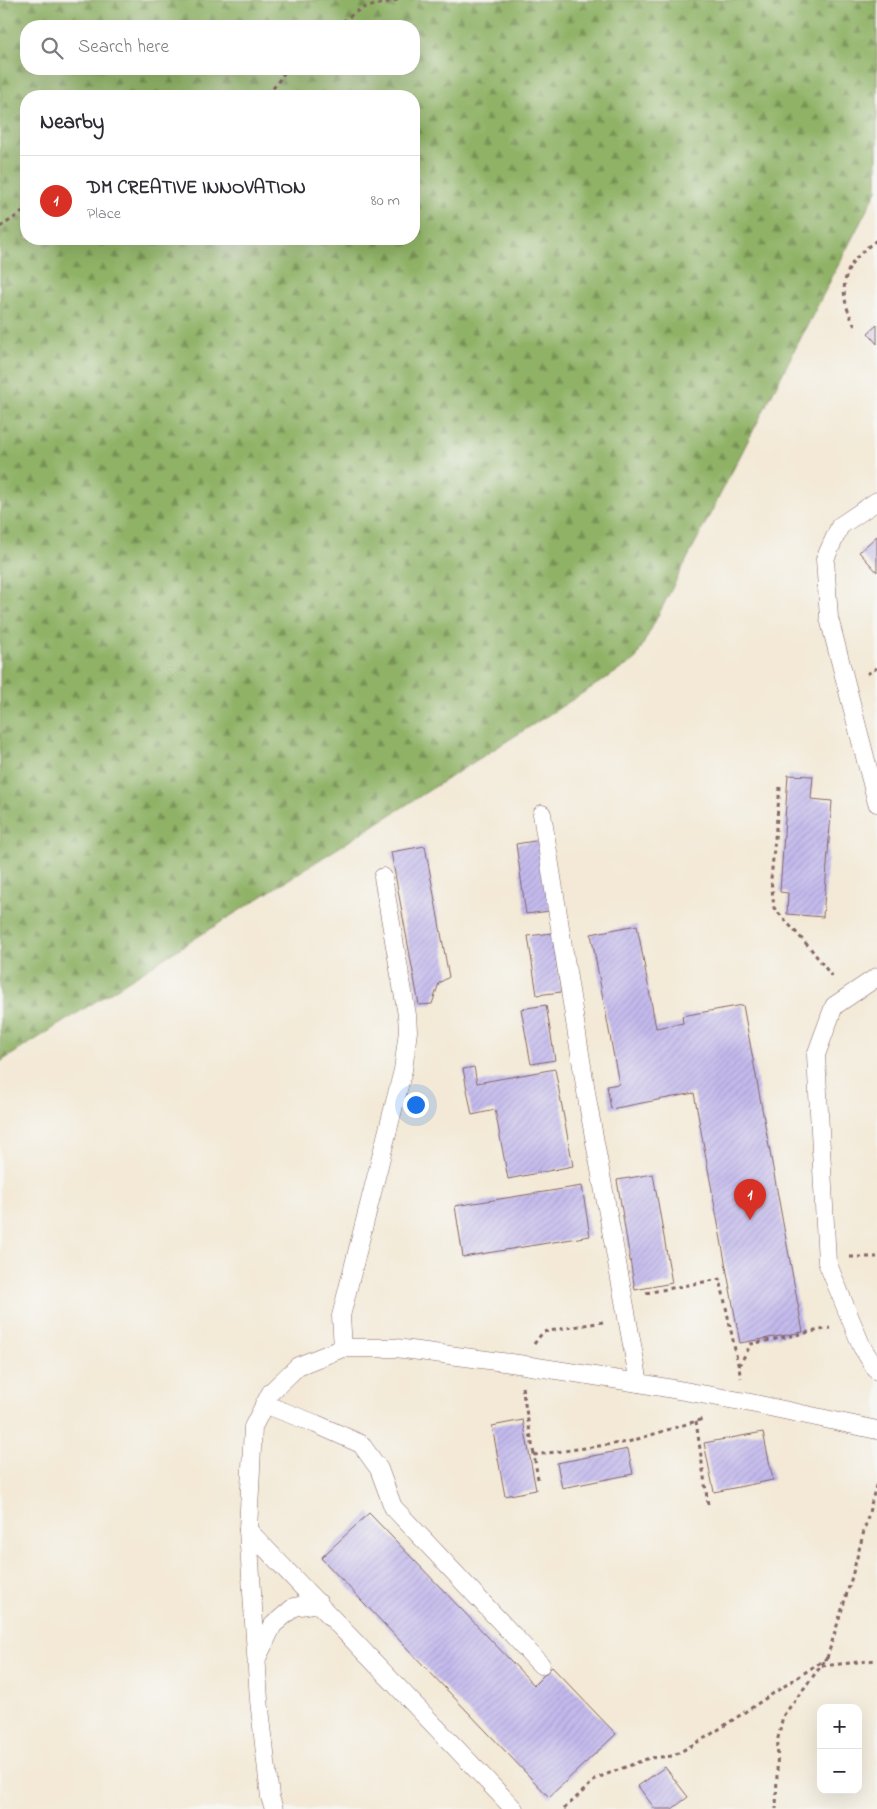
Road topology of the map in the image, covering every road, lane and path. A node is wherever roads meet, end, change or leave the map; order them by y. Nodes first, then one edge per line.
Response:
1 (398, 0) edge
2 (345, 20) edge
3 (283, 75) edge
4 (272, 90) edge
5 (20, 214) edge
6 (0, 227) edge
7 (877, 240) edge
8 (855, 326) dead end
9 (877, 501) edge
10 (780, 787) dead end
11 (877, 803) edge
12 (542, 814) dead end
13 (383, 876) dead end
14 (877, 977) edge
15 (847, 997) junction
16 (627, 1318) junction
17 (852, 1323) junction
18 (343, 1348) junction
19 (518, 1364) junction
20 (738, 1367) dead end
21 (877, 1371) edge
22 (639, 1383) junction
23 (264, 1404) junction
24 (696, 1421) dead end
25 (877, 1430) edge
26 (534, 1455) dead end
27 (877, 1482) edge
28 (708, 1505) dead end
29 (248, 1530) junction
30 (318, 1603) junction
31 (256, 1658) junction
32 (827, 1658) junction
33 (877, 1660) edge
34 (541, 1666) dead end
35 (821, 1666) junction
36 (274, 1809) edge
37 (514, 1809) edge
38 (564, 1809) edge
39 (776, 1809) edge

1 - 2 path
3 - 4 path
5 - 6 path
7 - 8 path
9 - 11 lane
10 - 15 path
12 - 16 lane
13 - 18 lane
14 - 15 lane
15 - 17 lane
16 - 19 path
16 - 22 lane
17 - 20 path
17 - 21 lane
18 - 19 lane
18 - 23 lane
19 - 22 lane
19 - 26 path
22 - 25 lane
23 - 29 lane
23 - 34 lane
24 - 28 path
27 - 32 path
29 - 30 lane
29 - 31 lane
30 - 31 lane
30 - 37 lane
31 - 36 lane
32 - 35 path
32 - 38 path
33 - 35 path
35 - 39 path

